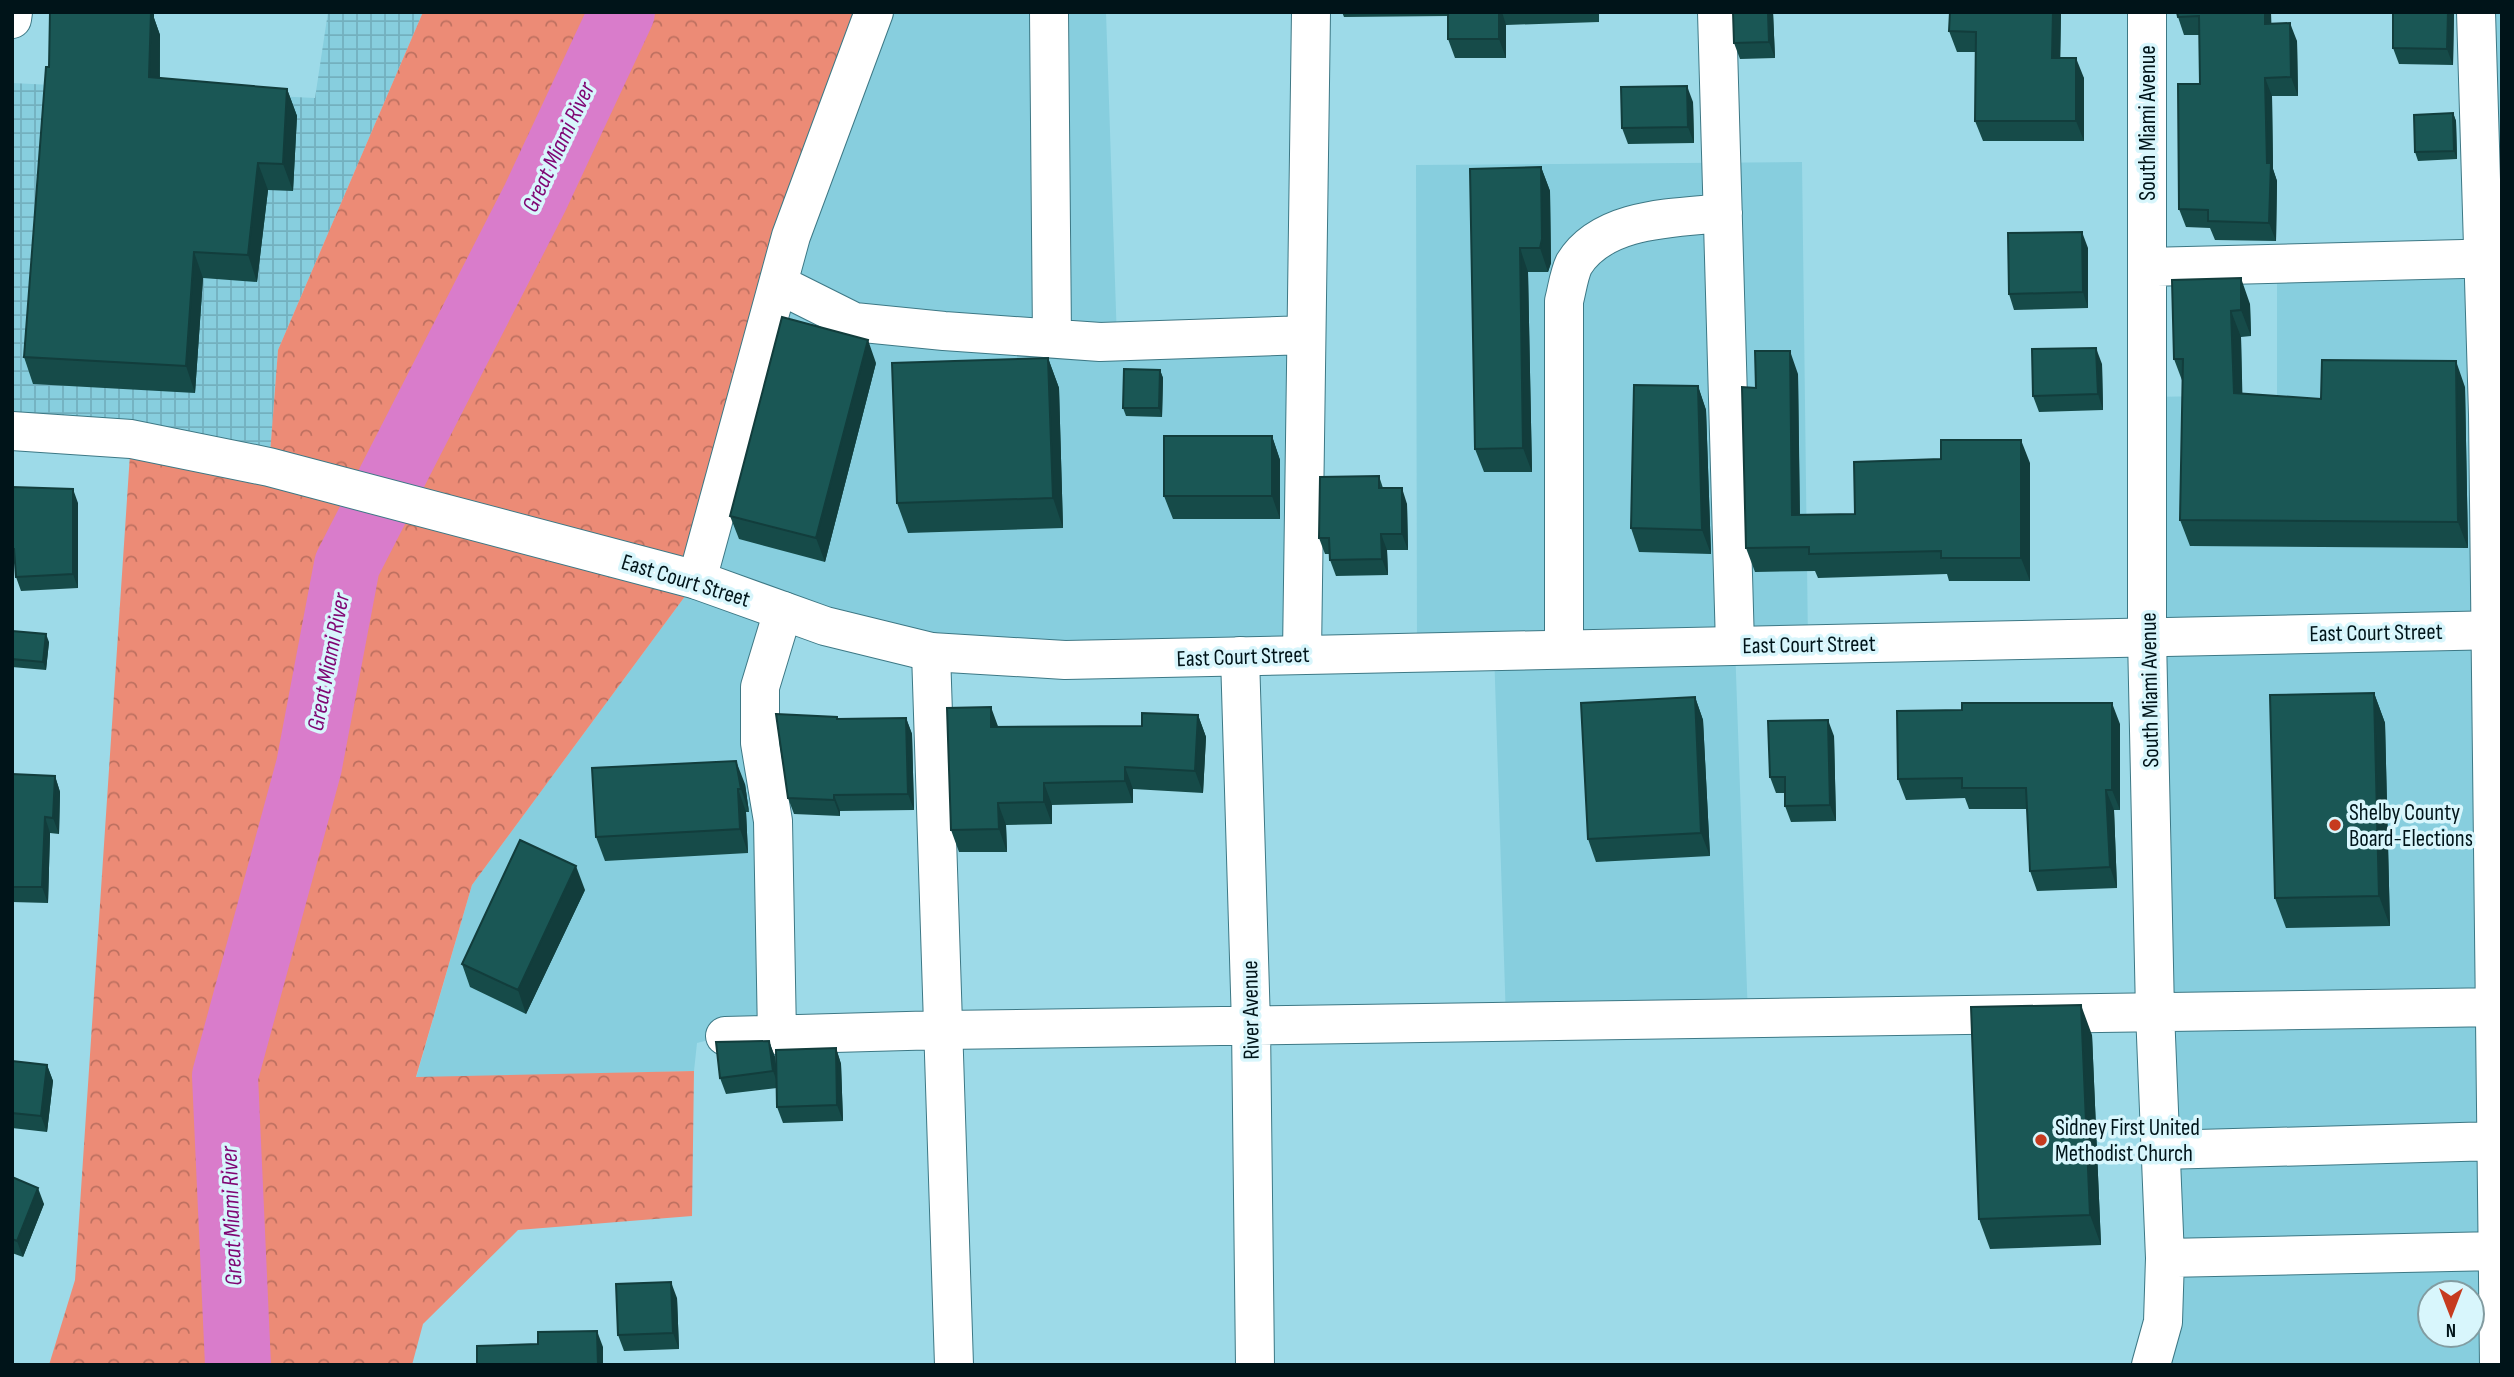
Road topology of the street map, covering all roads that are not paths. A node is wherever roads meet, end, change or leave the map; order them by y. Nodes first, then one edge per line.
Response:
1 (13, 12) edge
2 (874, 12) edge
3 (1049, 12) edge
4 (1311, 12) edge
5 (1717, 12) edge
6 (2147, 12) edge
7 (2476, 12) edge
8 (12, 19) edge
9 (1723, 213) junction
10 (2492, 258) edge
11 (2147, 267) junction
12 (778, 284) junction
13 (1306, 335) junction
14 (1052, 338) junction
15 (12, 431) edge
16 (697, 580) junction
17 (783, 611) junction
18 (2496, 630) edge
19 (2147, 637) junction
20 (1735, 645) junction
21 (1564, 649) junction
22 (931, 652) junction
23 (1302, 654) junction
24 (1240, 656) junction
25 (2499, 1007) edge
26 (2155, 1012) junction
27 (1251, 1025) junction
28 (943, 1030) junction
29 (777, 1035) junction
30 (725, 1036) dead end
31 (2497, 1141) junction
32 (2161, 1150) junction
33 (2498, 1251) junction
34 (2165, 1258) junction
35 (954, 1365) edge
36 (1255, 1365) edge
37 (2151, 1365) edge
38 (2499, 1365) edge

1 - 8 main road
2 - 12 main road
3 - 14 main road
4 - 13 main road
5 - 9 main road
6 - 11 main road, South Miami Avenue
7 - 10 main road
9 - 20 main road
9 - 21 main road
10 - 11 main road
10 - 18 main road
11 - 19 main road, South Miami Avenue
12 - 14 main road
12 - 16 main road
13 - 14 main road
13 - 23 main road
15 - 16 main road, East Court Street
16 - 17 main road, East Court Street
17 - 22 main road, East Court Street
17 - 29 main road
18 - 19 main road, East Court Street
18 - 25 main road
19 - 20 main road, East Court Street
19 - 26 main road, South Miami Avenue
20 - 21 main road, East Court Street
21 - 23 main road, East Court Street
22 - 24 main road, East Court Street
22 - 28 main road
23 - 24 main road, East Court Street
24 - 27 main road, River Avenue
25 - 26 main road
25 - 31 main road
26 - 27 main road
26 - 32 main road, South Miami Avenue
27 - 28 main road
27 - 36 main road, River Avenue
28 - 29 main road
28 - 35 main road
29 - 30 main road
31 - 32 main road
31 - 33 main road
32 - 34 main road, South Miami Avenue
33 - 34 main road
33 - 38 main road
34 - 37 main road, South Miami Avenue

